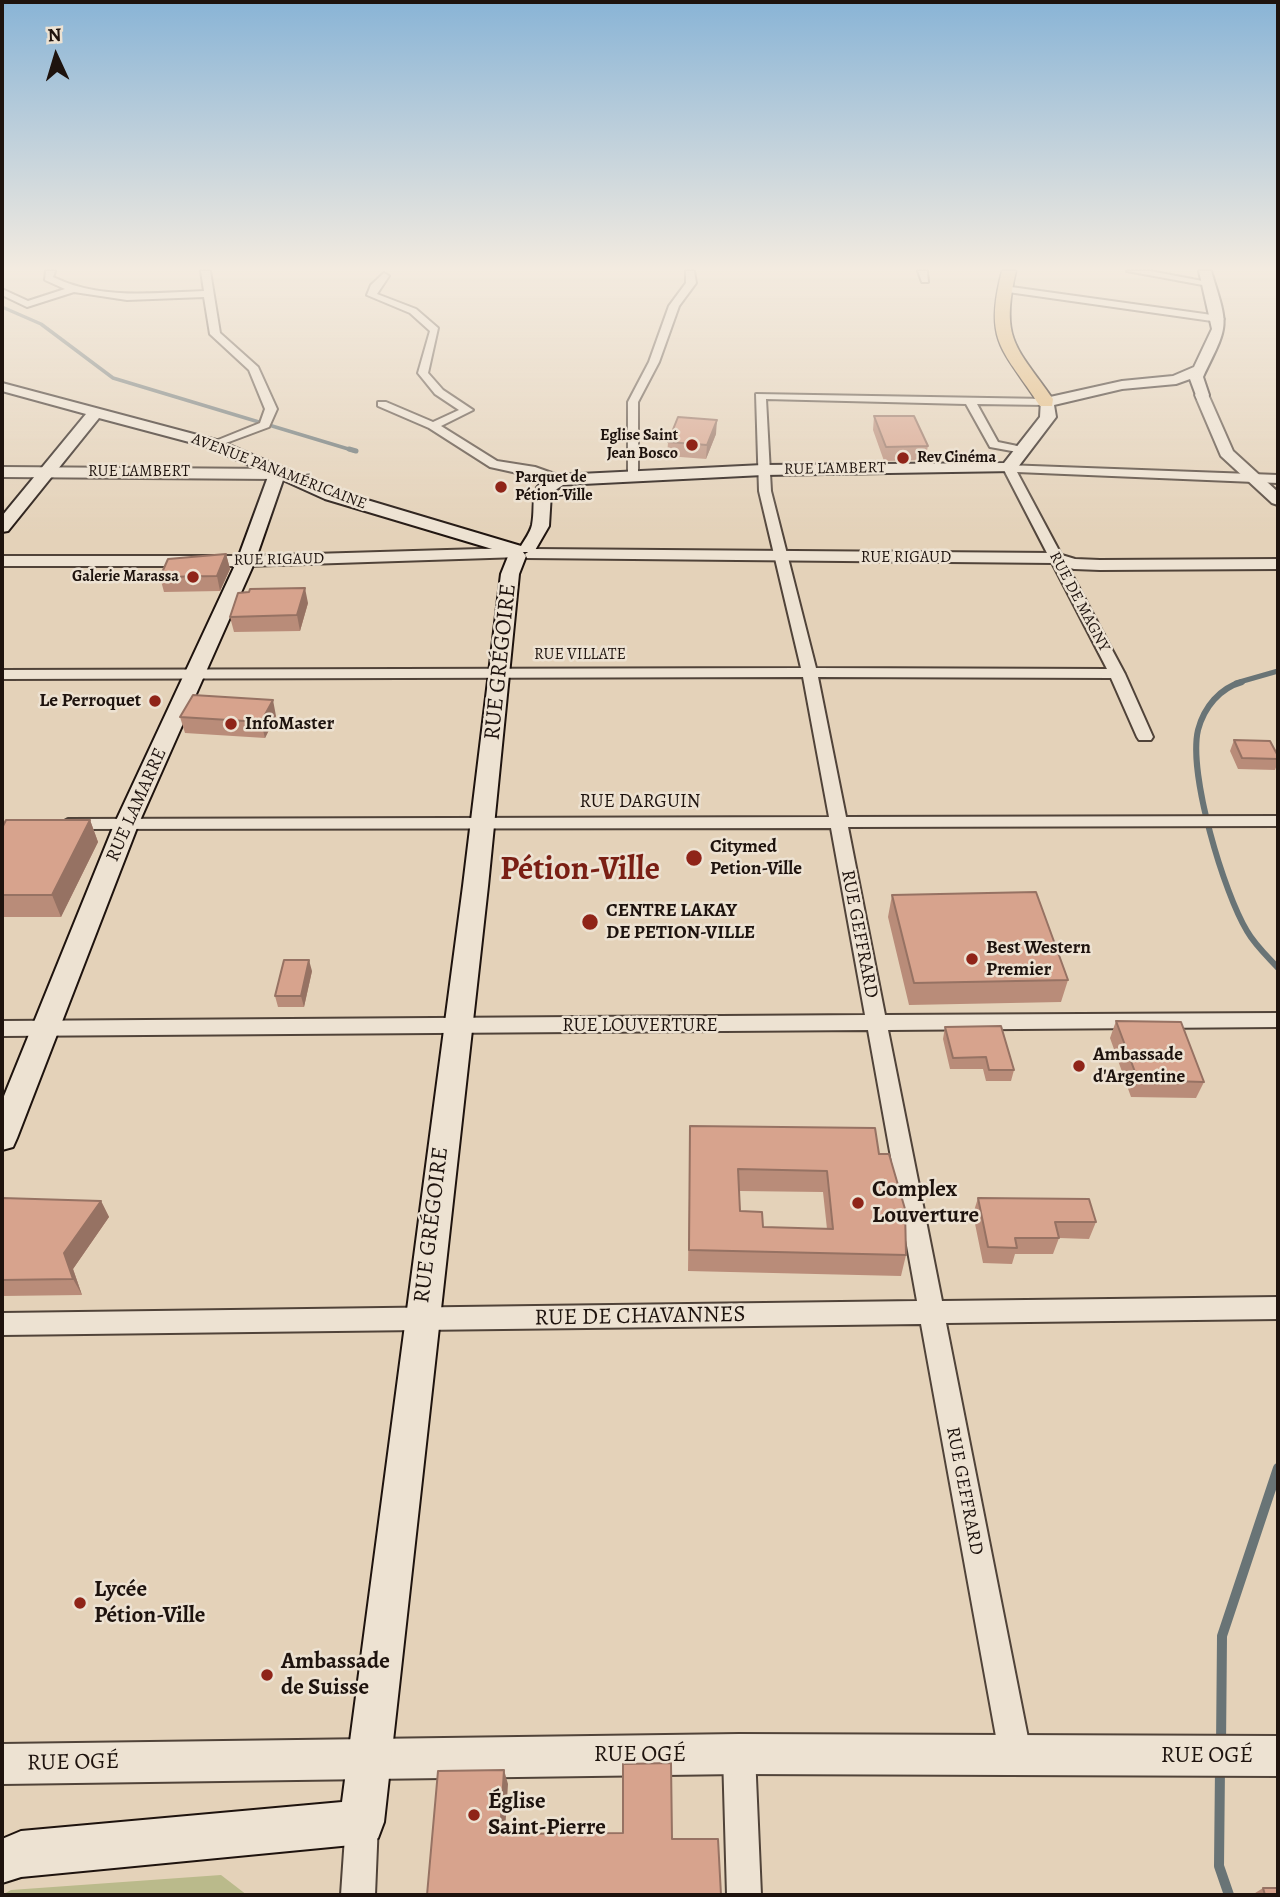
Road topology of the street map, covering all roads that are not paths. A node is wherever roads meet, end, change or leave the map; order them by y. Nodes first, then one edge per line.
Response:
1 (243, 360) edge
2 (427, 360) edge
3 (655, 360) edge
4 (1017, 360) edge
5 (1205, 360) edge
6 (1199, 370) junction
7 (1163, 382) junction
8 (2, 387) edge
9 (1202, 395) junction
10 (979, 399) junction
11 (1044, 399) junction
12 (382, 404) dead end
13 (95, 413) junction
14 (433, 426) junction
15 (214, 444) junction
16 (1023, 450) junction
17 (1009, 468) junction
18 (763, 470) junction
19 (2, 472) edge
20 (44, 472) junction
21 (277, 474) junction
22 (632, 475) junction
23 (1255, 479) junction
24 (1278, 479) edge
25 (559, 480) junction
26 (1278, 500) edge
27 (2, 527) edge
28 (522, 552) junction
29 (781, 555) junction
30 (1055, 558) junction
31 (2, 561) edge
32 (246, 561) junction
33 (1278, 564) edge
34 (810, 671) junction
35 (197, 672) junction
36 (500, 673) junction
37 (1117, 674) junction
38 (2, 675) edge
39 (1145, 737) dead end
40 (1278, 821) edge
41 (837, 822) junction
42 (43, 824) edge
43 (484, 824) junction
44 (126, 825) junction
45 (1278, 1020) edge
46 (877, 1025) junction
47 (458, 1027) junction
48 (47, 1028) junction
49 (2, 1029) edge
50 (2, 1138) edge
51 (1278, 1308) edge
52 (930, 1313) junction
53 (420, 1319) junction
54 (2, 1324) edge
55 (1015, 1753) junction
56 (739, 1754) junction
57 (1272, 1756) edge
58 (369, 1757) junction
59 (2, 1764) edge
60 (362, 1822) junction
61 (2, 1861) edge
62 (358, 1895) edge
63 (744, 1895) edge

1 - 15 street
2 - 14 street
3 - 22 street
4 - 11 main road
5 - 6 main road
6 - 7 main road
6 - 9 main road
7 - 9 main road
7 - 11 main road
8 - 13 main road, AVENUE PANAMÉRICAINE
9 - 23 street
10 - 11 street, RUE GEFFRARD
10 - 16 street
10 - 18 street, RUE GEFFRARD
11 - 16 main road
12 - 14 street
13 - 15 main road, AVENUE PANAMÉRICAINE
13 - 20 main road
14 - 25 street
15 - 21 main road, AVENUE PANAMÉRICAINE
16 - 17 main road
17 - 18 main road, RUE LAMBERT
17 - 23 street, RUE LAMBERT
17 - 30 street, RUE DE MAGNY
18 - 22 main road, RUE LAMBERT
18 - 29 street, RUE GEFFRARD
19 - 20 street, RUE LAMBERT
20 - 21 street, RUE LAMBERT
20 - 27 main road
21 - 28 main road, AVENUE PANAMÉRICAINE
21 - 32 main road, RUE LAMARRE
22 - 25 main road, RUE LAMBERT
23 - 24 street, RUE LAMBERT
23 - 26 street
25 - 28 main road, RUE GRÉGOIRE
28 - 29 street, RUE RIGAUD
28 - 32 street, RUE RIGAUD
28 - 36 main road, RUE GRÉGOIRE
29 - 30 street, RUE RIGAUD
29 - 34 street, RUE GEFFRARD
30 - 33 street, RUE RIGAUD
30 - 37 street, RUE DE MAGNY
31 - 32 street, RUE RIGAUD
32 - 35 main road, RUE LAMARRE
34 - 36 street, RUE VILLATE
34 - 37 street, RUE VILLATE
34 - 41 street, RUE GEFFRARD
35 - 36 street, RUE VILLATE
35 - 38 street, RUE VILLATE
35 - 44 main road, RUE LAMARRE
36 - 43 main road, RUE GRÉGOIRE
37 - 39 street, RUE DE MAGNY
40 - 41 street, RUE DARGUIN
41 - 43 street, RUE DARGUIN
41 - 46 street, RUE GEFFRARD
42 - 44 street, RUE DARGUIN
43 - 44 street, RUE DARGUIN
43 - 47 main road, RUE GRÉGOIRE
44 - 48 main road, RUE LAMARRE
45 - 46 street, RUE LOUVERTURE
46 - 47 street, RUE LOUVERTURE
46 - 52 street, RUE GEFFRARD
47 - 48 street, RUE LOUVERTURE
47 - 53 main road, RUE GRÉGOIRE
48 - 49 street, RUE LOUVERTURE
48 - 50 main road, RUE LAMARRE
51 - 52 street, RUE DE CHAVANNES
52 - 53 street, RUE DE CHAVANNES
52 - 55 street, RUE GEFFRARD
53 - 54 street, RUE DE CHAVANNES
53 - 58 main road, RUE GRÉGOIRE
55 - 56 street, RUE OGÉ
55 - 57 street, RUE OGÉ
56 - 58 street, RUE OGÉ
56 - 63 street
58 - 59 street, RUE OGÉ
58 - 60 main road, RUE GRÉGOIRE
60 - 61 main road
60 - 62 street, RUE GRÉGOIRE

